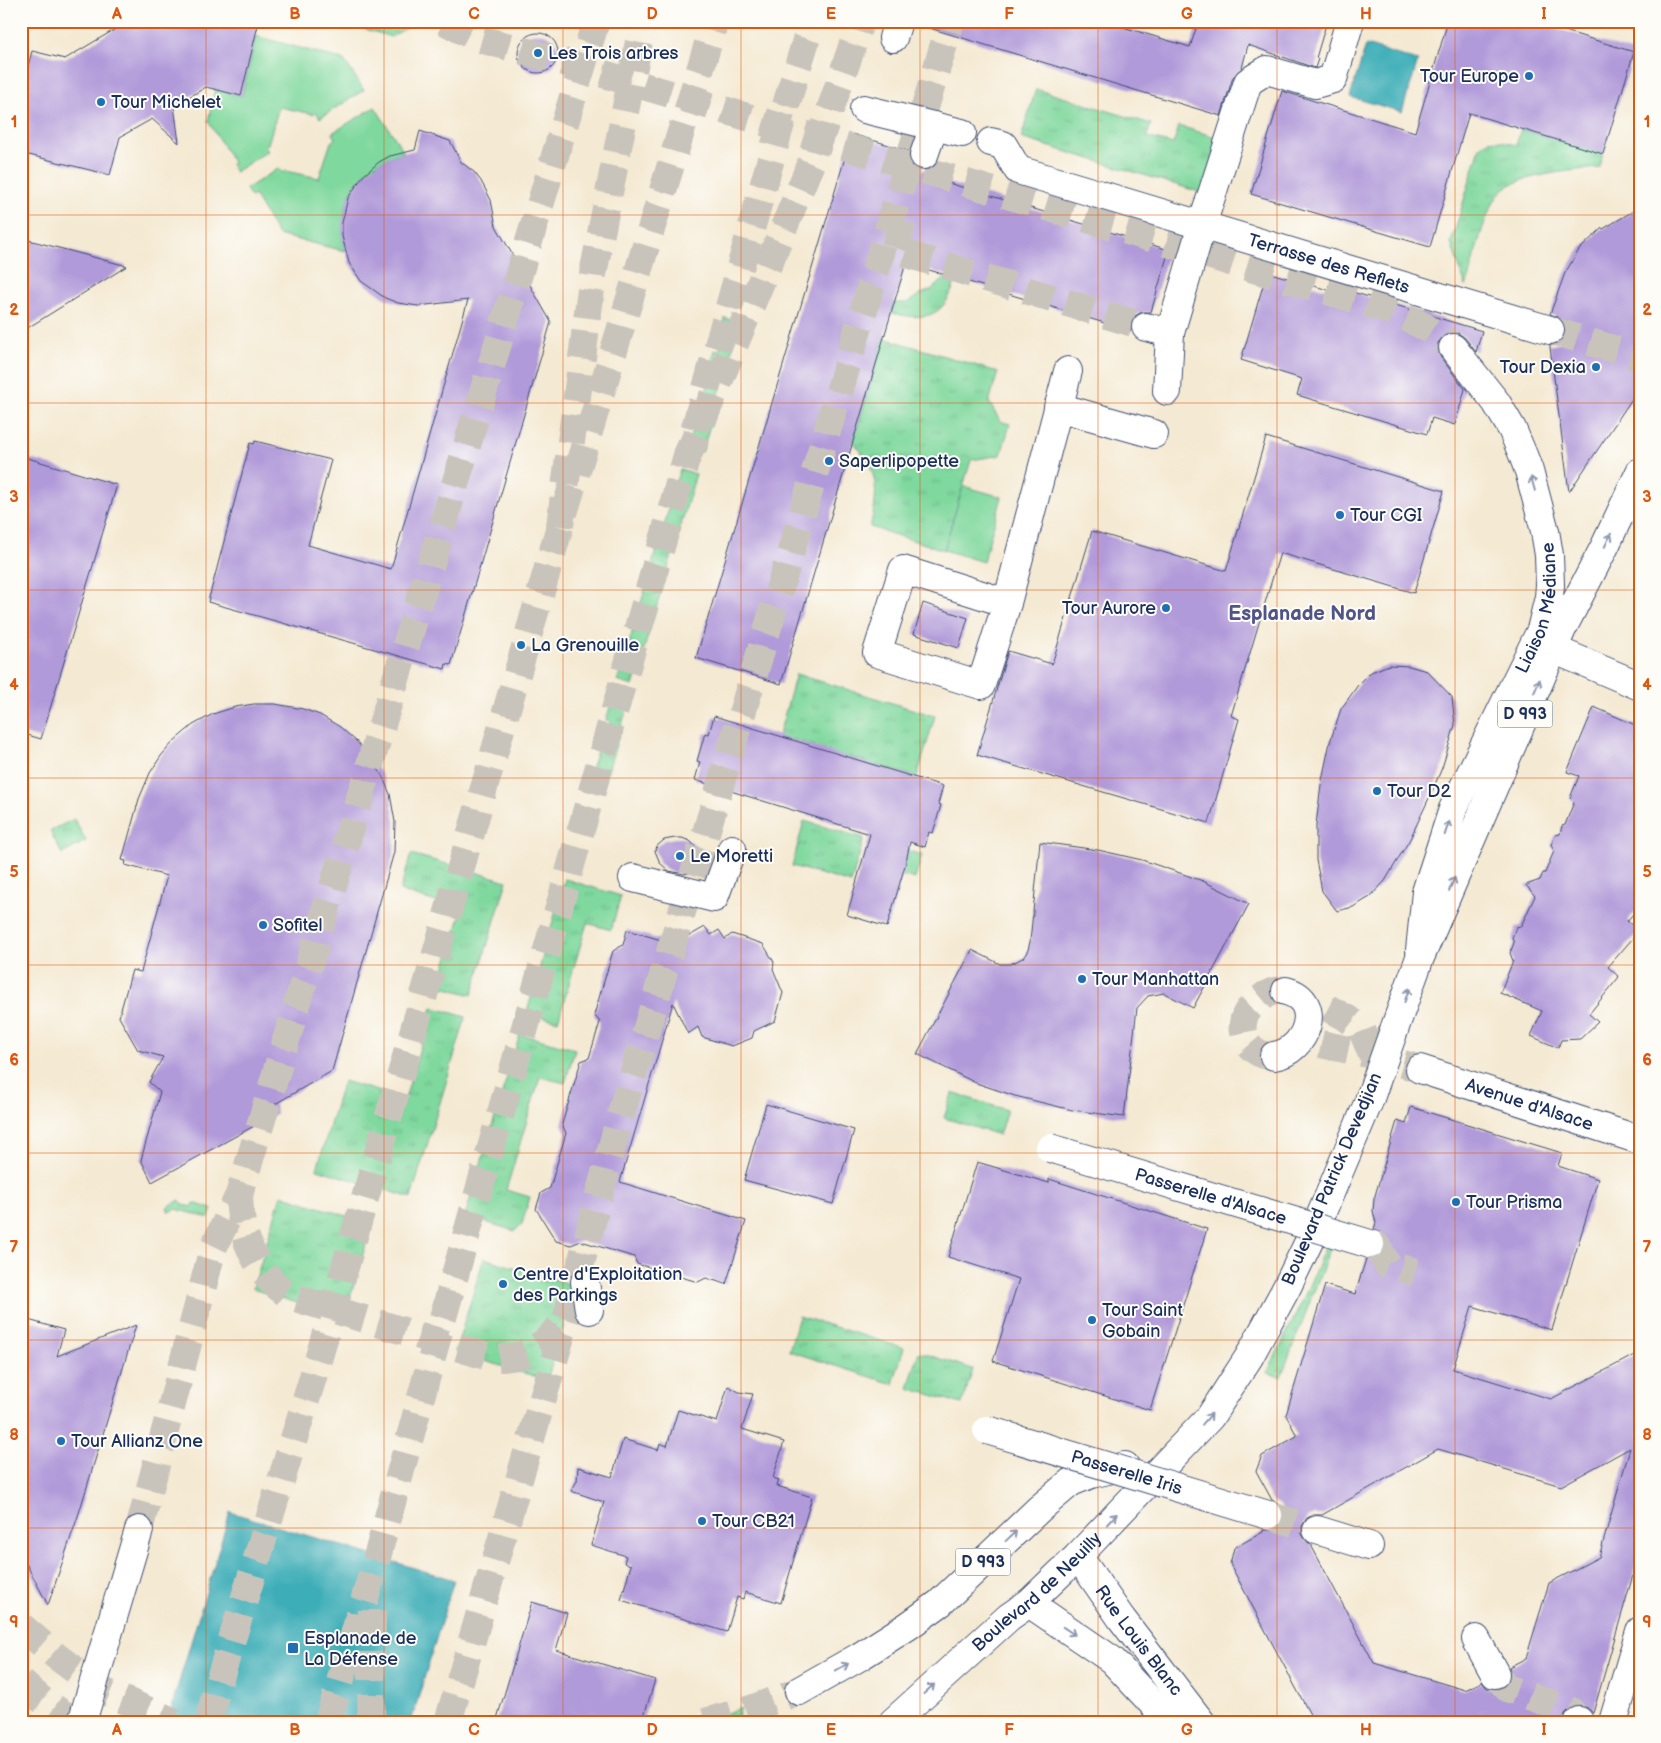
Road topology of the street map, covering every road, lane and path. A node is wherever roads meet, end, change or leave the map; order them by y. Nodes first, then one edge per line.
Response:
1 (1350, 21) edge
2 (864, 109) dead end
3 (934, 126) junction
4 (962, 133) dead end
5 (991, 142) dead end
6 (924, 155) tunnel mouth
7 (1202, 226) junction
8 (1550, 330) tunnel mouth
9 (1453, 348) tunnel mouth
10 (1068, 371) dead end
11 (1167, 391) dead end
12 (1058, 407) junction
13 (1154, 434) dead end
14 (1640, 472) edge
15 (1006, 603) junction
16 (1553, 649) junction
17 (1640, 686) edge
18 (732, 849) dead end
19 (633, 878) dead end
20 (1419, 960) junction
21 (1306, 1001) dead end
22 (1321, 1044) tunnel mouth
23 (1420, 1070) tunnel mouth
24 (1640, 1140) edge
25 (1050, 1148) dead end
26 (1370, 1244) tunnel mouth
27 (585, 1282) dead end
28 (589, 1310) dead end
29 (987, 1430) dead end
30 (1174, 1455) junction
31 (1268, 1515) tunnel mouth
32 (139, 1530) tunnel mouth
33 (1317, 1530) tunnel mouth
34 (1369, 1546) dead end
35 (1078, 1556) junction
36 (1029, 1603) junction
37 (1640, 1631) edge
38 (1476, 1638) dead end
39 (1496, 1674) tunnel mouth
40 (799, 1691) tunnel mouth
41 (82, 1722) edge
42 (893, 1722) edge
43 (1170, 1722) edge
44 (1201, 1722) edge
45 (1613, 1722) edge

1 - 7 street
2 - 3 street
3 - 4 street
3 - 6 street
5 - 7 street, Terrasse des Reflets
7 - 8 street, Terrasse des Reflets
7 - 11 street
20 -> 9 street, Liaison Médiane
10 - 12 street
12 - 13 street
12 - 15 street
16 -> 14 street, Boulevard Patrick Devedjian / D 993
15 - 15 street
16 - 17 street
20 -> 16 street, Boulevard Patrick Devedjian / D 993
18 - 19 street
30 -> 20 street, Boulevard Patrick Devedjian / D 993, bridge
21 - 22 street
23 - 24 street, Avenue d'Alsace
25 - 26 street, Passerelle d'Alsace, bridge
27 - 28 street
29 - 31 street, Passerelle Iris, bridge
35 -> 30 street, Boulevard de Neuilly / D 993
40 -> 30 street, D 993
32 - 41 street
33 - 34 street
35 - 36 street, Boulevard de Neuilly / D 993
35 - 44 street, Rue Louis Blanc
42 -> 36 street, Boulevard de Neuilly / D 993
36 -> 43 street, Rue Louis Blanc
37 - 45 street
38 - 39 street

